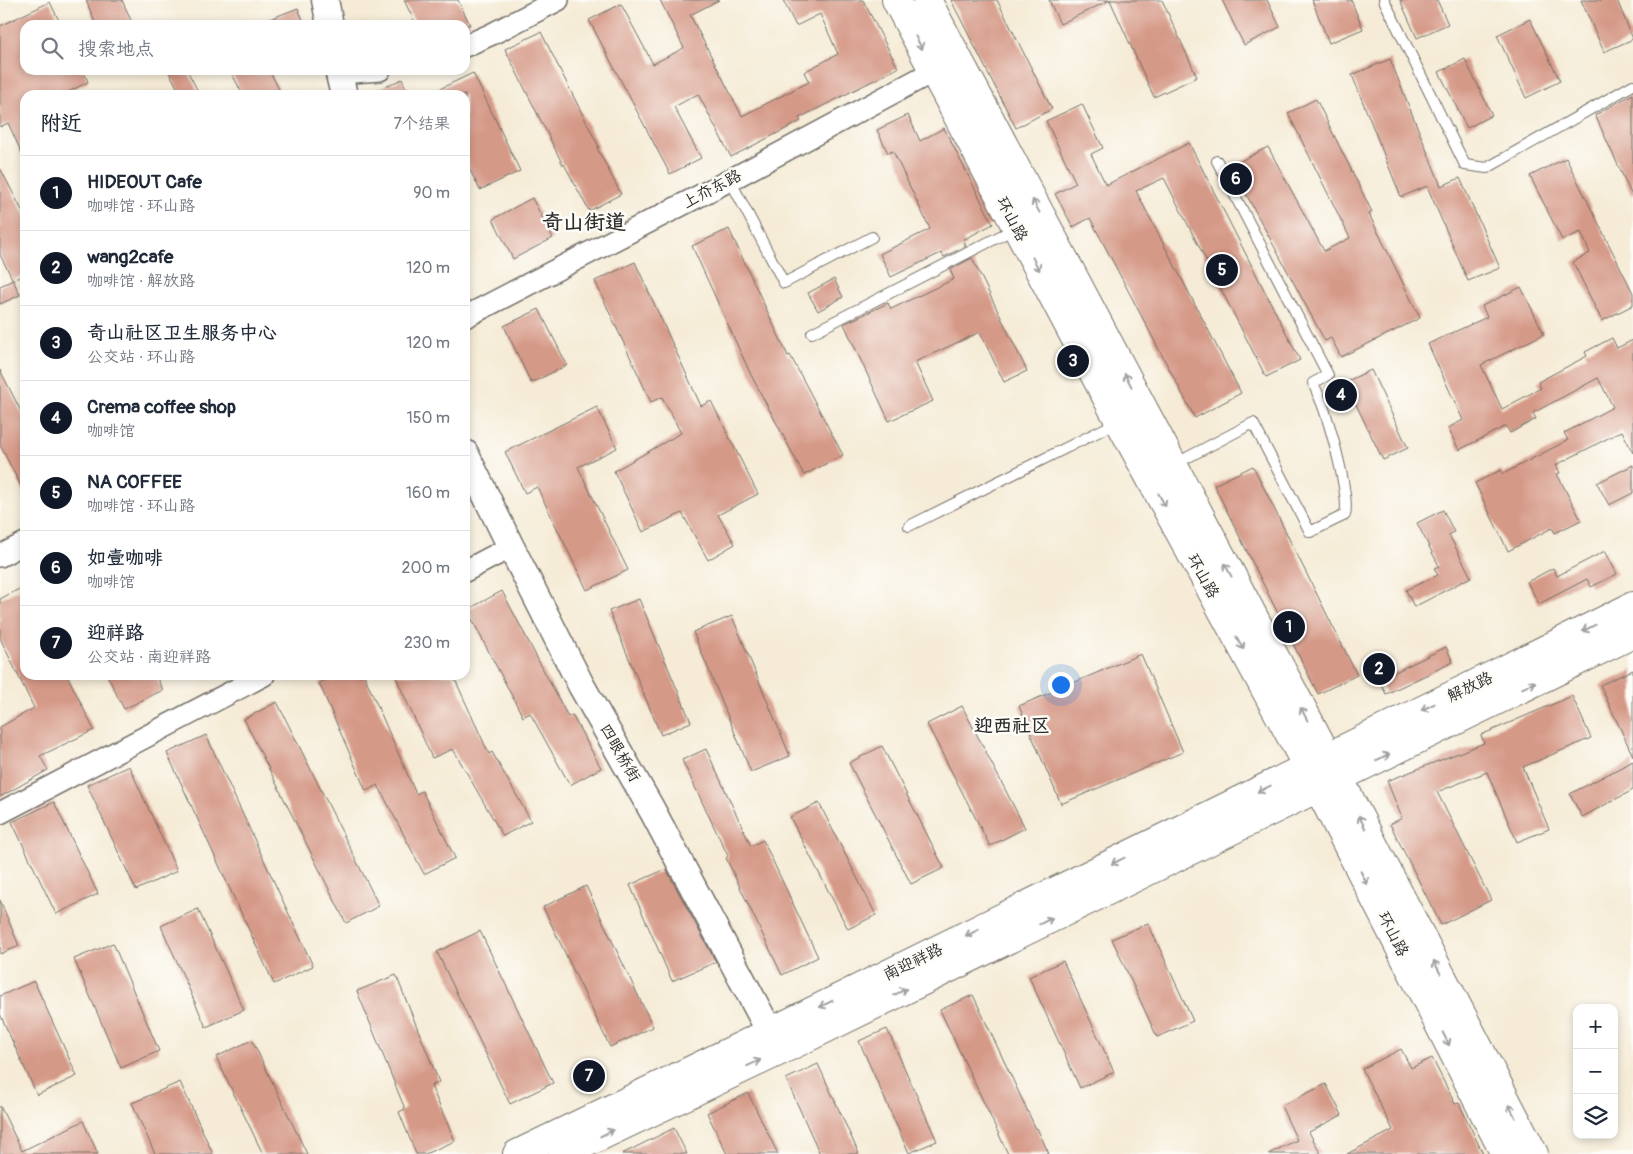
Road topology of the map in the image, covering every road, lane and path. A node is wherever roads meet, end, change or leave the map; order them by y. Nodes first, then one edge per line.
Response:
1 (325, 0) edge
2 (558, 0) edge
3 (896, 0) edge
4 (927, 0) edge
5 (1384, 0) edge
6 (329, 20) edge
7 (470, 44) edge
8 (958, 58) junction
9 (933, 71) junction
10 (358, 75) edge
11 (340, 79) edge
12 (1633, 85) edge
13 (1217, 161) dead end
14 (730, 180) junction
15 (1017, 228) junction
16 (872, 237) dead end
17 (470, 314) edge
18 (812, 333) dead end
19 (1131, 415) junction
20 (470, 463) edge
21 (1161, 471) junction
22 (908, 526) dead end
23 (20, 546) edge
24 (511, 547) junction
25 (0, 556) edge
26 (470, 568) edge
27 (1633, 606) edge
28 (1633, 634) edge
29 (254, 680) edge
30 (1323, 773) junction
31 (0, 813) edge
32 (775, 1042) junction
33 (517, 1154) edge
34 (563, 1154) edge
35 (1505, 1154) edge
36 (1534, 1154) edge

1 - 6 street
2 - 7 street
3 -> 9 main road, 环山路
4 - 8 main road, 环山路
5 - 12 lane
8 - 9 street, 上夼东路
19 -> 8 main road, 环山路
9 - 14 street, 上夼东路
9 - 15 main road, 环山路
10 - 11 street
13 - 21 lane
14 - 16 lane
14 - 17 street, 上夼东路
15 - 18 lane
15 -> 19 main road, 环山路
19 - 21 main road, 环山路
19 - 22 lane
20 - 24 street, 四眼桥街
21 - 30 main road, 环山路
23 - 25 street
24 - 26 street
24 - 32 street, 四眼桥街
27 -> 30 main road, 解放路
30 -> 28 main road, 解放路
29 - 31 street
30 - 32 main road, 南迎祥路
30 -> 35 main road, 环山路
36 -> 30 main road, 环山路
32 - 33 main road, 南迎祥路
34 -> 32 main road, 南迎祥路

